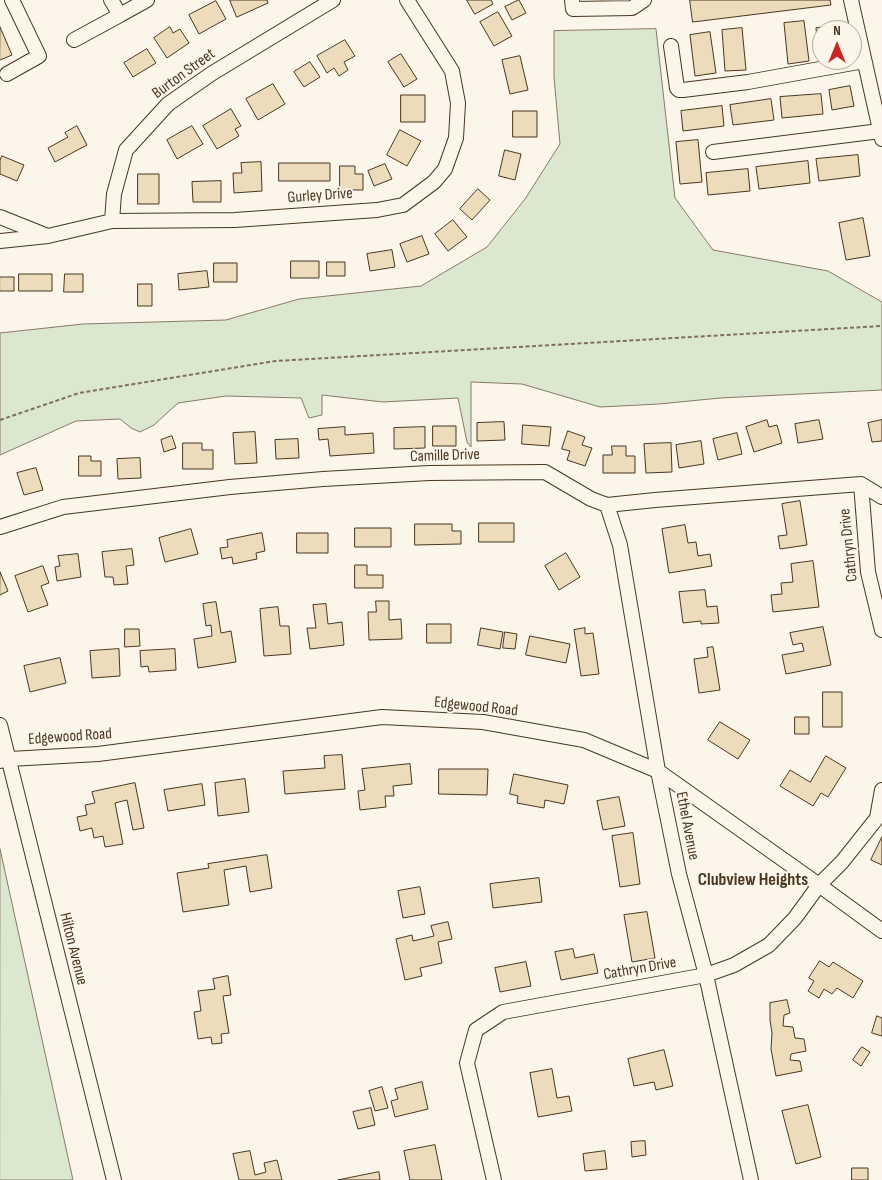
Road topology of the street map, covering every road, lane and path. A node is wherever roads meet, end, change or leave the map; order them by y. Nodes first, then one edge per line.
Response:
1 (12, 0) edge
2 (111, 0) edge
3 (147, 0) edge
4 (333, 0) edge
5 (407, 0) edge
6 (572, 0) edge
7 (851, 0) edge
8 (638, 4) edge
9 (120, 15) junction
10 (74, 40) dead end
11 (671, 46) dead end
12 (864, 61) junction
13 (7, 74) dead end
14 (881, 136) edge
15 (714, 152) dead end
16 (0, 217) edge
17 (112, 221) junction
18 (48, 236) junction
19 (0, 241) edge
20 (882, 326) edge
21 (0, 420) edge
22 (861, 484) junction
23 (882, 497) edge
24 (608, 505) junction
25 (0, 527) edge
26 (882, 630) edge
27 (0, 725) edge
28 (5, 760) edge
29 (658, 771) junction
30 (882, 790) edge
31 (819, 885) junction
32 (882, 931) edge
33 (706, 976) junction
34 (114, 1180) edge
35 (494, 1180) edge
36 (751, 1180) edge

1 - 13 street
2 - 9 street
3 - 9 street
4 - 17 street, Burton Street
5 - 17 street, Gurley Drive
6 - 8 street
7 - 12 street
9 - 10 street
11 - 12 street
12 - 14 street
14 - 15 street
16 - 18 street
17 - 18 street, Gurley Drive
18 - 19 street, Gurley Drive
20 - 21 path
22 - 23 street
22 - 24 street, Camille Drive
22 - 26 street, Cathryn Drive
24 - 25 street, Camille Drive
24 - 29 street, Ethel Avenue
27 - 28 street, Hilton Avenue
28 - 29 street, Edgewood Road
28 - 34 street, Hilton Avenue
29 - 31 street, Edgewood Road
29 - 33 street, Ethel Avenue
30 - 31 street, Cathryn Drive
31 - 32 street, Edgewood Road
31 - 33 street, Cathryn Drive
33 - 35 street, Cathryn Drive
33 - 36 street, Ethel Avenue

